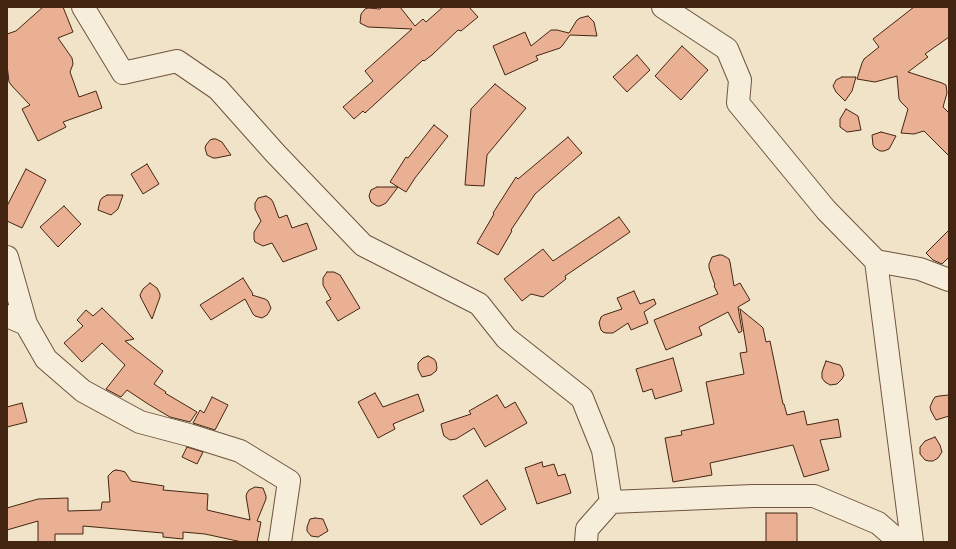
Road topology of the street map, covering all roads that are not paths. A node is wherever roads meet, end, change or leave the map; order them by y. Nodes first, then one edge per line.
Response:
1 (83, 7) edge
2 (663, 7) edge
3 (7, 257) edge
4 (876, 261) junction
5 (949, 280) edge
6 (17, 320) edge
7 (611, 502) junction
8 (280, 542) edge
9 (586, 542) edge
10 (900, 542) edge
11 (912, 542) edge

1 - 7 street
2 - 4 street
3 - 6 street
4 - 5 street
4 - 11 street
6 - 8 street
7 - 9 street
7 - 10 street

